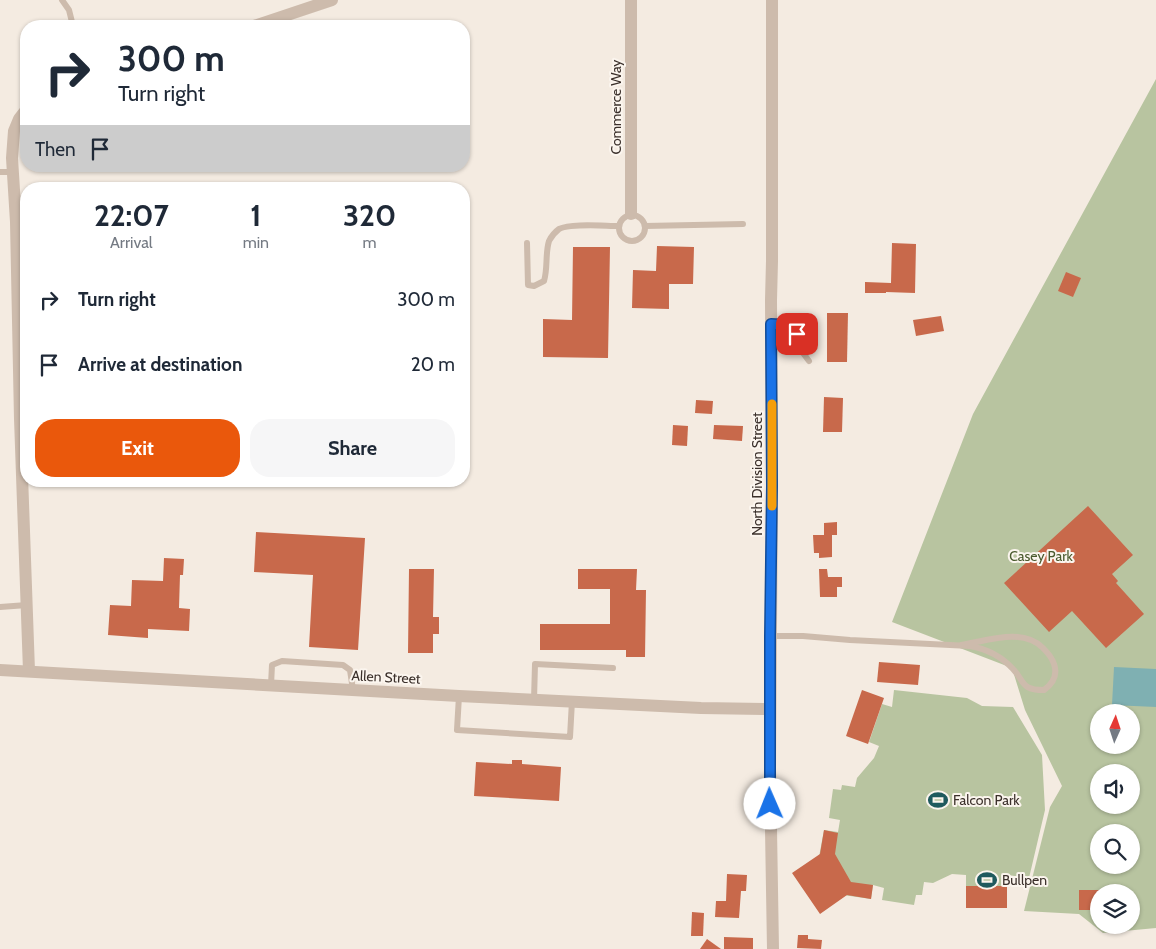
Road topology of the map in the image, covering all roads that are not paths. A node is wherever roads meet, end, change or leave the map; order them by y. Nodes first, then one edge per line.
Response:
1 (62, 0) edge
2 (332, 0) edge
3 (631, 0) edge
4 (772, 0) edge
5 (71, 20) edge
6 (272, 20) edge
7 (20, 118) edge
8 (0, 172) edge
9 (13, 172) junction
10 (631, 214) junction
11 (742, 224) dead end
12 (619, 226) junction
13 (645, 226) junction
14 (527, 243) dead end
15 (771, 324) junction
16 (809, 361) dead end
17 (20, 388) edge
18 (23, 487) edge
19 (27, 605) junction
20 (0, 606) edge
21 (770, 636) junction
22 (961, 645) junction
23 (613, 668) dead end
24 (0, 670) edge
25 (29, 671) junction
26 (271, 685) junction
27 (353, 690) junction
28 (458, 696) junction
29 (534, 700) junction
30 (572, 701) junction
31 (770, 709) junction
32 (773, 949) edge

1 - 5 lane
2 - 6 street
3 - 10 street, Commerce Way
4 - 15 street, North Division Street
7 - 9 street
8 - 9 lane
9 - 17 street
10 - 12 lane
10 - 13 lane
11 - 13 lane
12 - 13 lane
12 - 14 lane
15 - 16 lane
15 - 21 street, North Division Street
18 - 19 street
19 - 20 lane
19 - 25 street
21 - 22 lane
21 - 31 street, North Division Street
22 - 22 lane
23 - 29 lane
24 - 25 street, Allen Street
25 - 26 street, Allen Street
26 - 27 street, Allen Street
26 - 27 lane
27 - 28 street, Allen Street
28 - 29 street, Allen Street
28 - 30 lane
29 - 30 street, Allen Street
30 - 31 street, Allen Street
31 - 32 street, North Division Street

